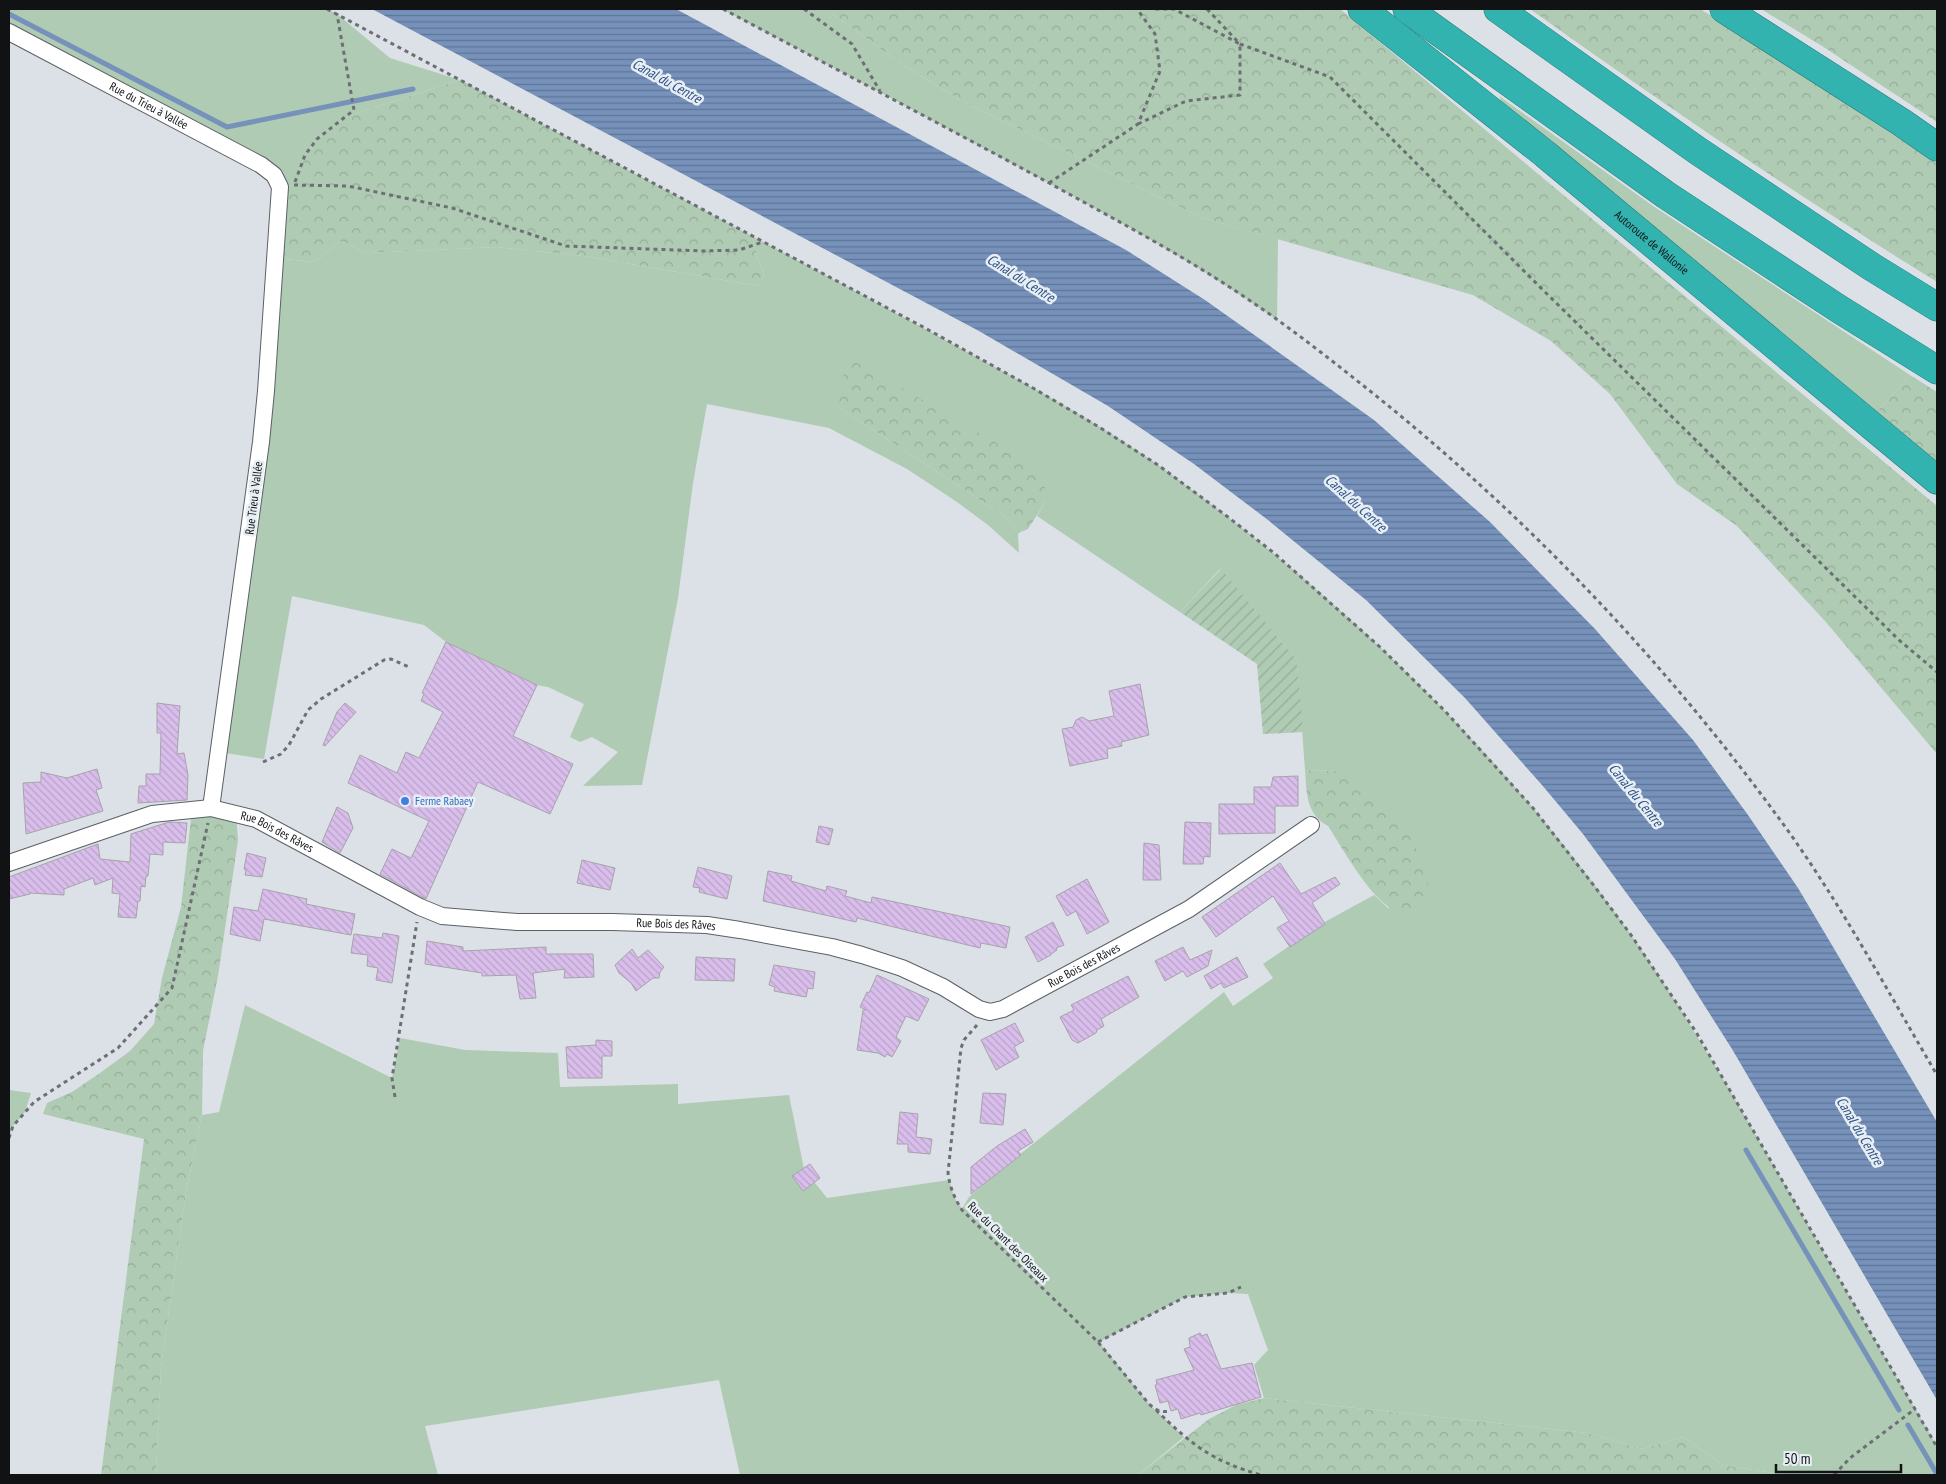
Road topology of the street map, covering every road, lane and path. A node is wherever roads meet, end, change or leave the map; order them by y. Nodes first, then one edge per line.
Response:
1 (327, 9) edge
2 (722, 9) edge
3 (804, 9) edge
4 (1137, 9) edge
5 (1152, 9) edge
6 (1207, 9) edge
7 (1362, 9) edge
8 (1407, 9) edge
9 (1498, 9) edge
10 (1724, 9) edge
11 (336, 14) junction
12 (9, 32) edge
13 (1240, 44) junction
14 (880, 92) junction
15 (1138, 124) junction
16 (1937, 147) edge
17 (1049, 183) junction
18 (287, 186) junction
19 (764, 242) junction
20 (1937, 307) edge
21 (1937, 370) edge
22 (1937, 480) edge
23 (411, 668) dead end
24 (1937, 672) edge
25 (263, 762) dead end
26 (211, 808) junction
27 (1312, 825) dead end
28 (9, 863) edge
29 (420, 906) junction
30 (990, 1012) junction
31 (1937, 1075) edge
32 (395, 1097) dead end
33 (9, 1138) edge
34 (1240, 1286) dead end
35 (1098, 1342) junction
36 (1915, 1409) junction
37 (1156, 1410) junction
38 (1171, 1412) dead end
39 (1937, 1447) edge
40 (1261, 1475) edge
41 (1834, 1475) edge

1 - 11 path
2 - 14 path
3 - 14 path
4 - 15 path
5 - 13 path
6 - 13 path
7 - 22 highway, Autoroute de Wallonie
8 - 21 highway
9 - 20 highway
10 - 16 highway
11 - 18 path
11 - 19 path
12 - 18 street, Rue du Trieu à Vallée
13 - 15 path
13 - 24 path
14 - 17 path
15 - 17 path
17 - 31 path
18 - 19 path
18 - 26 street, Rue Trieu à Vallée
19 - 36 path
23 - 25 path
26 - 28 street, Rue Bois des Râves
26 - 29 street, Rue Bois des Râves
26 - 33 path
27 - 30 street, Rue Bois des Râves
29 - 30 street, Rue Bois des Râves
29 - 32 path
30 - 35 path, Rue du Chant des Oiseaux
34 - 35 path
35 - 37 path, Rue du Chant des Oiseaux
36 - 39 path
36 - 41 path
37 - 38 path
37 - 40 path, Rue du Chant des Oiseaux

